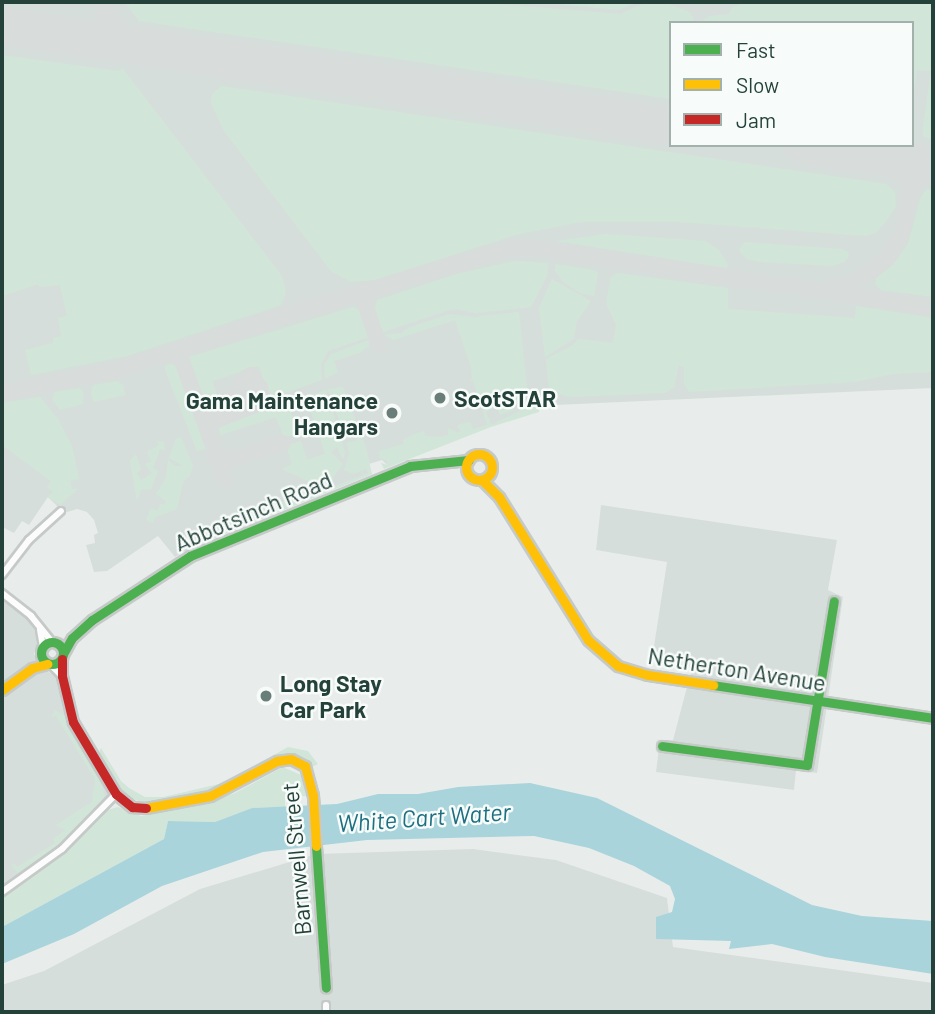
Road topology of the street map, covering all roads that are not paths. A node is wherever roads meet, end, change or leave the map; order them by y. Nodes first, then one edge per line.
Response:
1 (469, 460) junction
2 (446, 461) junction
3 (466, 470) junction
4 (491, 473) junction
5 (482, 480) junction
6 (499, 497) junction
7 (61, 511) dead end
8 (2, 575) edge
9 (2, 593) edge
10 (834, 601) dead end
11 (72, 638) junction
12 (48, 647) junction
13 (62, 656) junction
14 (48, 664) junction
15 (32, 667) junction
16 (62, 676) junction
17 (2, 690) edge
18 (818, 702) junction
19 (933, 718) edge
20 (662, 746) dead end
21 (116, 794) junction
22 (2, 892) edge
23 (326, 988) dead end

1 - 2 street, Abbotsinch Road
1 - 3 street
1 - 4 street
2 - 3 street
2 - 11 street, Abbotsinch Road
3 - 5 street
4 - 5 street
4 - 6 street, Netherton Avenue
5 - 6 street, Netherton Avenue
6 - 18 street, Netherton Avenue
7 - 8 street
9 - 12 street
10 - 18 street
11 - 12 street, Abbotsinch Road
11 - 13 street, Abbotsinch Road
12 - 13 street
12 - 14 street
12 - 15 street
13 - 14 street
13 - 16 street
14 - 15 street
14 - 16 street
15 - 17 street
16 - 21 street
18 - 19 street, Netherton Avenue
18 - 20 street
21 - 22 street
21 - 23 street, Barnwell Street

